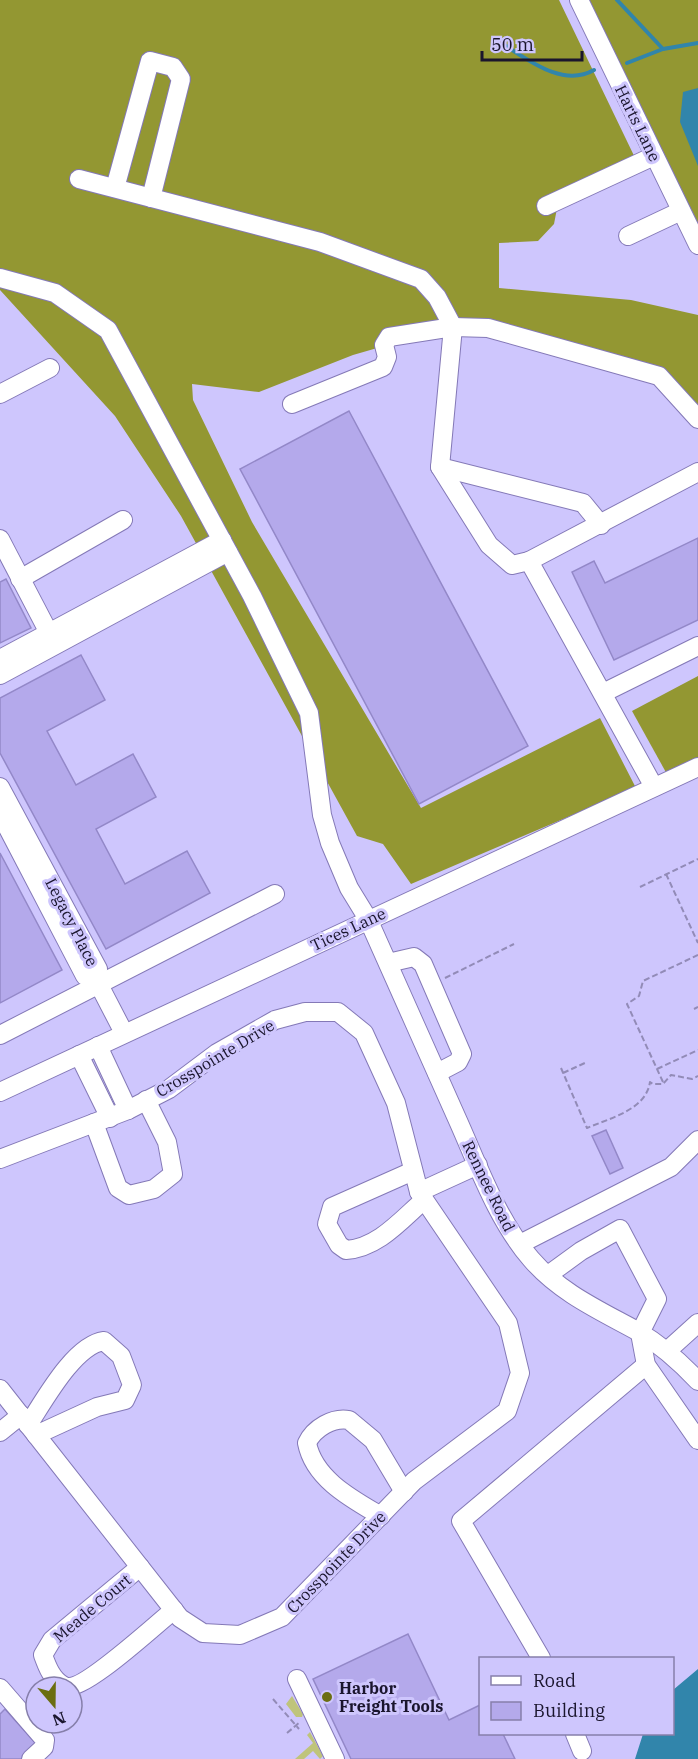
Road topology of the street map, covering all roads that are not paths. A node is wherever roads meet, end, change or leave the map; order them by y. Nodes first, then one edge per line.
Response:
1 (579, 0) edge
2 (654, 156) junction
3 (79, 179) dead end
4 (115, 188) junction
5 (151, 198) junction
6 (546, 206) dead end
7 (681, 211) junction
8 (628, 236) dead end
9 (698, 245) edge
10 (0, 278) edge
11 (453, 327) junction
12 (50, 368) dead end
13 (0, 394) edge
14 (292, 404) dead end
15 (698, 419) edge
16 (440, 467) junction
17 (698, 472) edge
18 (123, 520) dead end
19 (601, 525) junction
20 (0, 539) edge
21 (225, 546) junction
22 (529, 561) junction
23 (20, 579) junction
24 (70, 629) junction
25 (49, 633) junction
26 (698, 646) edge
27 (0, 659) edge
28 (0, 675) edge
29 (603, 693) junction
30 (698, 767) edge
31 (0, 787) edge
32 (654, 787) junction
33 (0, 813) edge
34 (274, 894) dead end
35 (368, 919) junction
36 (388, 963) junction
37 (98, 983) junction
38 (124, 1033) junction
39 (0, 1035) edge
40 (98, 1046) junction
41 (79, 1055) junction
42 (437, 1073) junction
43 (0, 1092) edge
44 (146, 1100) junction
45 (128, 1110) junction
46 (102, 1120) junction
47 (698, 1140) edge
48 (0, 1159) edge
49 (478, 1165) junction
50 (413, 1171) junction
51 (421, 1196) junction
52 (520, 1244) junction
53 (548, 1275) junction
54 (698, 1323) edge
55 (640, 1333) junction
56 (667, 1351) junction
57 (646, 1365) junction
58 (698, 1382) edge
59 (0, 1389) edge
60 (28, 1425) junction
61 (0, 1432) edge
62 (698, 1440) edge
63 (404, 1492) junction
64 (381, 1516) junction
65 (140, 1568) junction
66 (174, 1610) junction
67 (540, 1657) edge
68 (297, 1679) dead end
69 (1, 1690) edge
70 (575, 1735) edge
71 (582, 1751) dead end
72 (31, 1759) edge
73 (335, 1759) edge

1 - 2 street, Harts Lane
2 - 6 street
2 - 7 street, Harts Lane
3 - 4 street
4 - 5 street
4 - 5 street
5 - 11 street
7 - 8 street
7 - 9 street, Harts Lane
10 - 21 street, Rennee Road
11 - 14 street
11 - 15 street
11 - 16 street
12 - 13 street
16 - 19 street
16 - 22 street
17 - 19 street
18 - 23 street
19 - 22 street
20 - 23 street
21 - 24 street
21 - 35 street, Rennee Road
22 - 29 street
23 - 25 street
24 - 25 street
24 - 28 street
25 - 27 street
26 - 29 street
29 - 32 street
30 - 32 street, Tices Lane
31 - 37 street, Legacy Place
32 - 35 street, Tices Lane
33 - 37 street, Legacy Place
34 - 37 street
35 - 36 street, Rennee Road
35 - 38 street, Tices Lane
36 - 42 street, Rennee Road
36 - 42 street
37 - 38 street
37 - 39 street
38 - 40 street, Tices Lane
40 - 41 street, Tices Lane
40 - 45 street
41 - 43 street, Tices Lane
41 - 46 street
42 - 49 street, Rennee Road
44 - 45 street, Crosspointe Drive
44 - 46 street
44 - 50 street, Crosspointe Drive
45 - 46 street, Crosspointe Drive
46 - 48 street, Crosspointe Drive
47 - 52 street
49 - 51 street
49 - 52 street, Rennee Road
50 - 51 street, Crosspointe Drive
50 - 51 street
51 - 63 street, Crosspointe Drive
52 - 53 street, Rennee Road
53 - 55 street, Rennee Road
53 - 55 street
54 - 56 street
55 - 56 street, Rennee Road
55 - 57 street
56 - 58 street, Rennee Road
57 - 62 street
57 - 67 street
59 - 60 street, Crosspointe Drive
60 - 60 street
60 - 61 street
60 - 65 street, Crosspointe Drive
63 - 64 street, Crosspointe Drive
63 - 64 street
64 - 66 street, Crosspointe Drive
65 - 66 street, Crosspointe Drive
65 - 66 street, Meade Court
68 - 73 street
69 - 72 street
70 - 71 street

